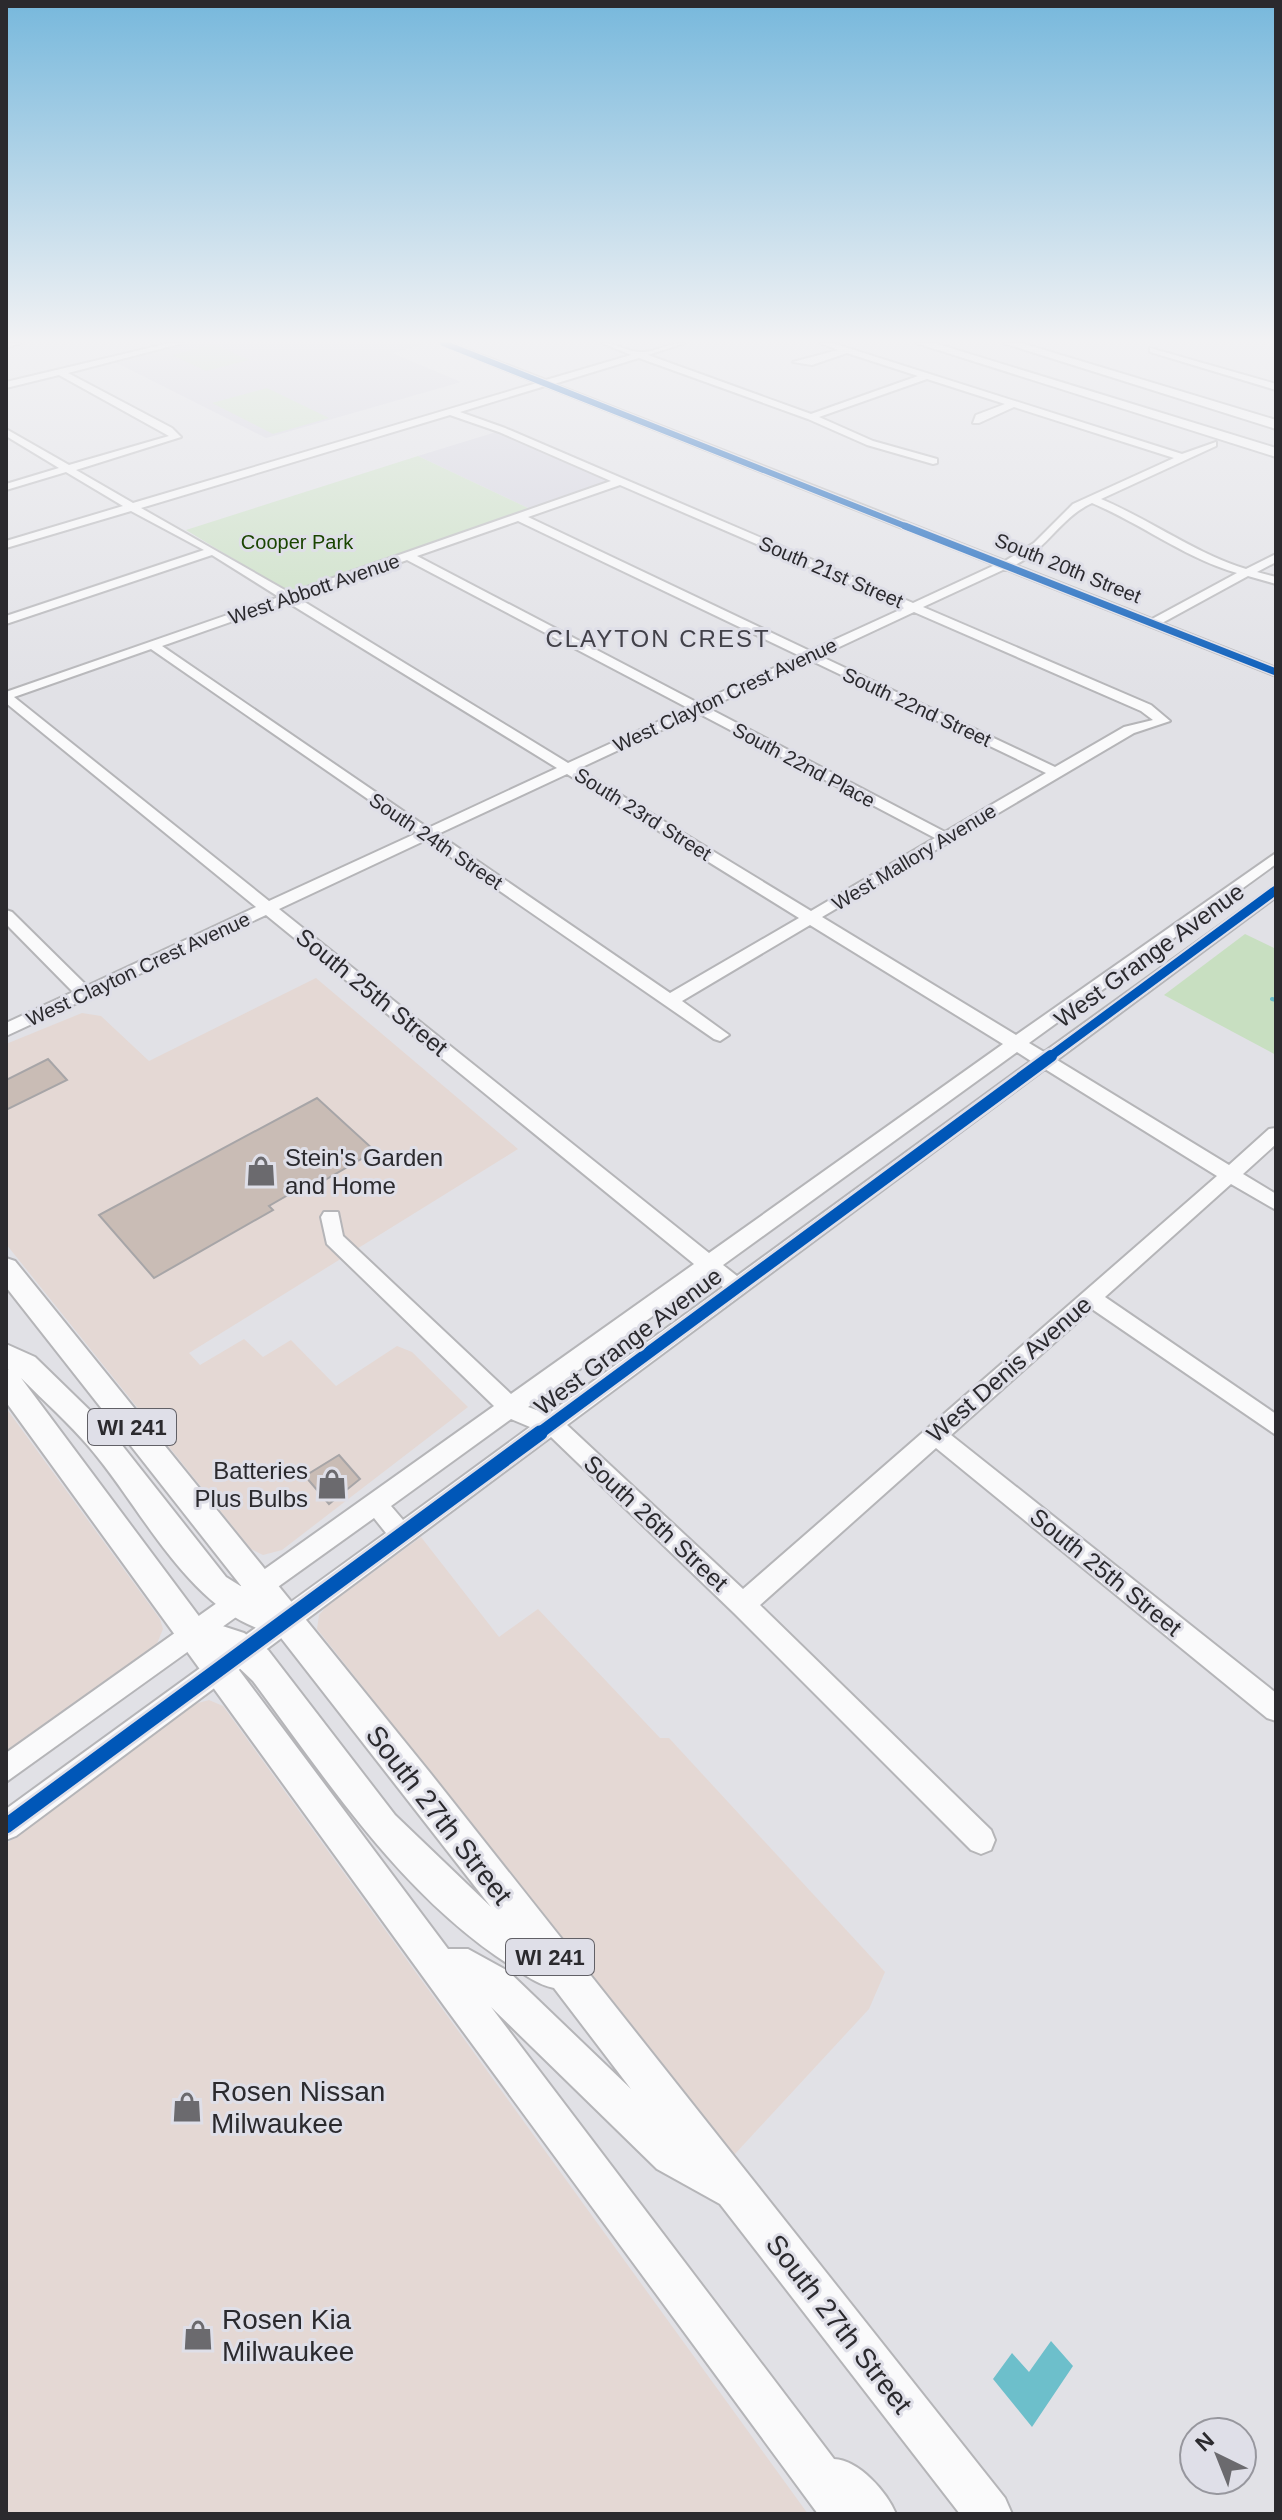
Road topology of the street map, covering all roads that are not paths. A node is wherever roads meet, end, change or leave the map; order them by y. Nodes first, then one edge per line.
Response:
1 (52, 461) edge
2 (100, 461) edge
3 (288, 461) edge
4 (573, 461) edge
5 (751, 461) edge
6 (1177, 461) edge
7 (67, 470) junction
8 (621, 481) junction
9 (6, 487) edge
10 (1091, 499) junction
11 (133, 507) junction
12 (519, 517) junction
13 (6, 545) edge
14 (213, 551) junction
15 (409, 556) junction
16 (1276, 557) edge
17 (1011, 563) junction
18 (1248, 572) junction
19 (1276, 581) edge
20 (289, 598) junction
21 (913, 607) junction
22 (6, 620) edge
23 (1158, 620) junction
24 (153, 645) junction
25 (810, 656) junction
26 (1276, 662) edge
27 (1276, 672) edge
28 (6, 697) edge
29 (696, 708) junction
30 (1163, 721) joint
31 (568, 767) junction
32 (1056, 773) junction
33 (427, 834) junction
34 (946, 838) junction
35 (1276, 857) edge
36 (1257, 870) junction
37 (1276, 879) edge
38 (1276, 890) edge
39 (269, 909) junction
40 (6, 915) edge
41 (810, 918) junction
42 (84, 993) junction
43 (669, 1001) junction
44 (1071, 1004) junction
45 (1098, 1020) junction
46 (6, 1030) edge
47 (720, 1035) dead end
48 (1014, 1044) junction
49 (1042, 1061) junction
50 (949, 1091) junction
51 (976, 1110) junction
52 (1276, 1134) edge
53 (1229, 1175) junction
54 (1276, 1203) edge
55 (331, 1217) dead end
56 (708, 1263) junction
57 (6, 1268) edge
58 (737, 1287) junction
59 (1090, 1297) junction
60 (6, 1355) edge
61 (6, 1380) edge
62 (509, 1406) junction
63 (553, 1425) junction
64 (1276, 1426) edge
65 (935, 1435) junction
66 (374, 1502) junction
67 (402, 1535) junction
68 (245, 1594) junction
69 (743, 1605) junction
70 (284, 1620) junction
71 (193, 1632) junction
72 (232, 1658) junction
73 (1276, 1709) edge
74 (6, 1769) edge
75 (6, 1826) edge
76 (981, 1840) dead end
77 (440, 1968) junction
78 (569, 1981) junction
79 (735, 2192) junction
80 (790, 2438) junction
81 (847, 2514) edge
82 (873, 2514) edge
83 (989, 2514) edge

1 - 7 street, South 23rd Street
2 - 7 street
3 - 11 street
4 - 8 street, South 21st Street
5 - 17 street, South 20th Street
6 - 10 street, West Clayton Crest Avenue
7 - 9 street
7 - 11 street, South 23rd Street
8 - 12 street, West Abbott Avenue
8 - 21 street, South 21st Street
10 - 17 street, West Clayton Crest Avenue
10 - 18 street
11 - 13 street
11 - 14 street, South 23rd Street
12 - 15 street, West Abbott Avenue
12 - 25 street, South 22nd Street
14 - 20 street, South 23rd Street
14 - 22 street
15 - 20 street, West Abbott Avenue
15 - 29 street, South 22nd Place
16 - 18 street
17 - 21 street, West Clayton Crest Avenue
17 - 23 street, South 20th Street
18 - 19 street
18 - 23 street
20 - 24 street, West Abbott Avenue
20 - 31 street, South 23rd Street
21 - 25 street, West Clayton Crest Avenue
21 - 30 street, South 21st Street
23 - 26 street, South 20th Street
23 - 27 street, South 20th Street
24 - 28 street, West Abbott Avenue
24 - 33 street, South 24th Street
25 - 29 street, West Clayton Crest Avenue
25 - 32 street, South 22nd Street
28 - 39 street, South 25th Street
29 - 31 street, West Clayton Crest Avenue
29 - 34 street, South 22nd Place
30 - 32 street, West Mallory Avenue
31 - 33 street, West Clayton Crest Avenue
31 - 41 street, South 23rd Street
32 - 34 street, West Mallory Avenue
33 - 39 street, West Clayton Crest Avenue
33 - 43 street, South 24th Street
34 - 41 street, West Mallory Avenue
35 - 36 street, West Grange Avenue
36 - 37 street
36 - 44 street, West Grange Avenue
38 - 45 street, West Grange Avenue
39 - 42 street, West Clayton Crest Avenue
39 - 56 street, South 25th Street
40 - 42 street
41 - 43 street, West Mallory Avenue
41 - 48 street, South 23rd Street
42 - 46 street, West Clayton Crest Avenue
43 - 47 street, South 24th Street
44 - 45 street
44 - 48 street, West Grange Avenue
45 - 49 street, West Grange Avenue
48 - 49 street, South 23rd Street
48 - 50 street, West Grange Avenue
49 - 51 street, West Grange Avenue
49 - 53 street, South 23rd Street
50 - 51 street
50 - 56 street, West Grange Avenue
51 - 58 street, West Grange Avenue
52 - 53 street, West Denis Avenue
53 - 54 street, South 23rd Street
53 - 59 street, West Denis Avenue
55 - 62 street, South 26th Street
56 - 58 street, South 25th Street
56 - 62 street, West Grange Avenue
57 - 68 main road, WI 241
58 - 63 street, West Grange Avenue
59 - 64 street
59 - 65 street, West Denis Avenue
60 - 68 main road
61 - 71 main road, WI 241
62 - 63 street, South 26th Street
62 - 66 street, West Grange Avenue
63 - 67 street, West Grange Avenue
63 - 69 street, South 26th Street
65 - 69 street, West Denis Avenue
65 - 73 street, South 25th Street
66 - 67 street
66 - 68 street, West Grange Avenue
67 - 70 street, West Grange Avenue
68 - 70 main road
68 - 71 street, West Grange Avenue
69 - 76 street, South 26th Street
70 - 72 street, West Grange Avenue
70 - 78 main road, South 27th Street / WI 241
71 - 72 main road, WI 241
71 - 74 street, West Grange Avenue
72 - 75 street, West Grange Avenue
72 - 77 main road, WI 241
72 - 78 main road
77 - 79 main road
77 - 80 main road, WI 241
78 - 79 main road, South 27th Street / WI 241
79 - 83 main road, South 27th Street / WI 241
80 - 81 main road, WI 241
80 - 82 main road

